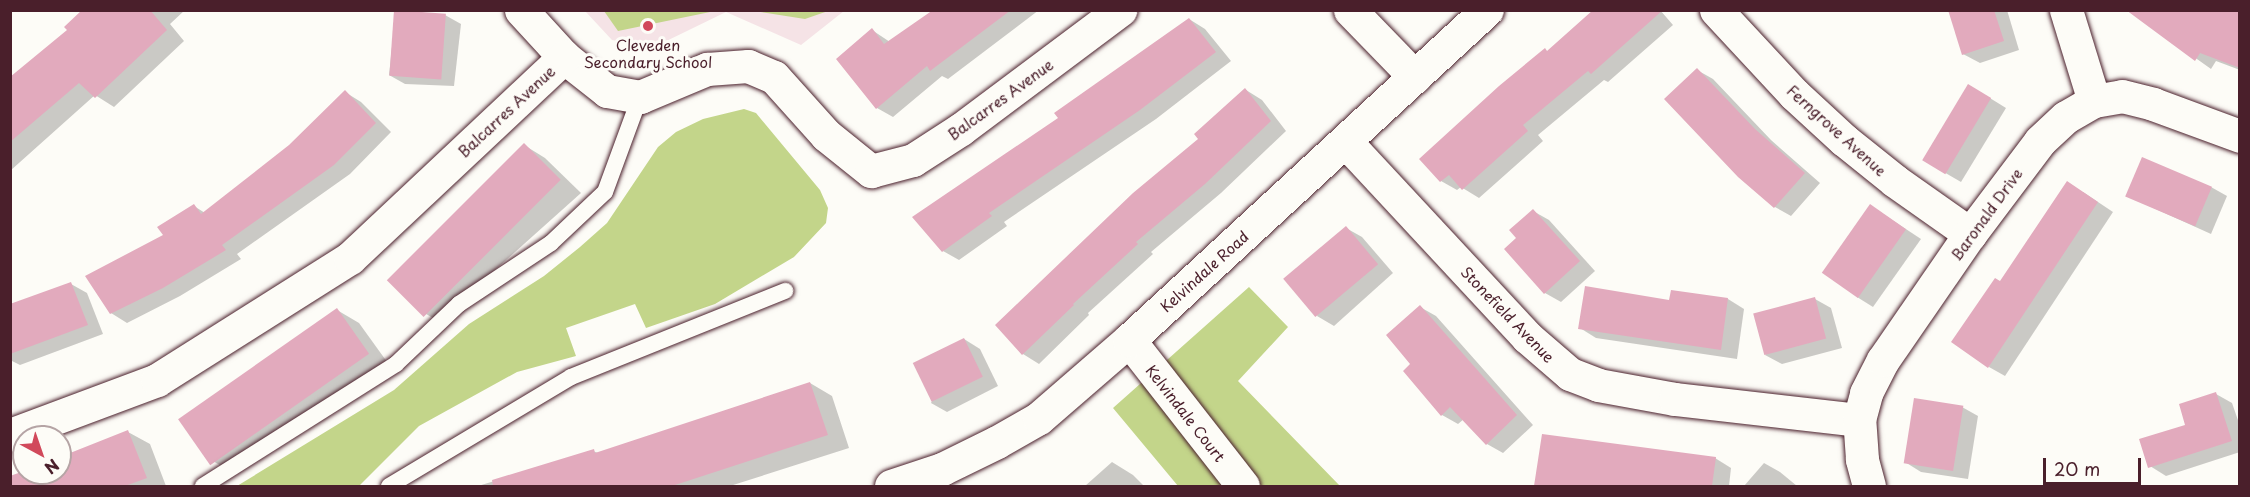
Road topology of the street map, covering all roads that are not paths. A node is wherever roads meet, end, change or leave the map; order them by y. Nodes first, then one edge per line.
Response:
1 (521, 10) edge
2 (1120, 10) edge
3 (1350, 10) edge
4 (1487, 10) edge
5 (1716, 10) edge
6 (2066, 10) edge
7 (564, 57) junction
8 (1415, 77) junction
9 (640, 97) junction
10 (2094, 101) junction
11 (2240, 136) edge
12 (1346, 142) junction
13 (1970, 234) junction
14 (785, 291) dead end
15 (1129, 340) junction
16 (1859, 420) junction
17 (10, 435) edge
18 (203, 486) edge
19 (388, 486) edge
20 (891, 486) edge
21 (1243, 486) edge
22 (1869, 486) edge

1 - 7 street
2 - 9 street, Balcarres Avenue
3 - 8 street
4 - 8 street, Kelvindale Road
5 - 13 street, Ferngrove Avenue
6 - 10 street
7 - 9 street, Balcarres Avenue
7 - 17 street, Balcarres Avenue
8 - 12 street, Kelvindale Road
9 - 18 lane
10 - 11 street, Baronald Drive
10 - 13 street, Baronald Drive
12 - 15 street, Kelvindale Road
12 - 16 street, Stonefield Avenue
13 - 16 street, Baronald Drive
14 - 19 lane
15 - 20 street, Kelvindale Road
15 - 21 street, Kelvindale Court
16 - 22 street, Baronald Drive

